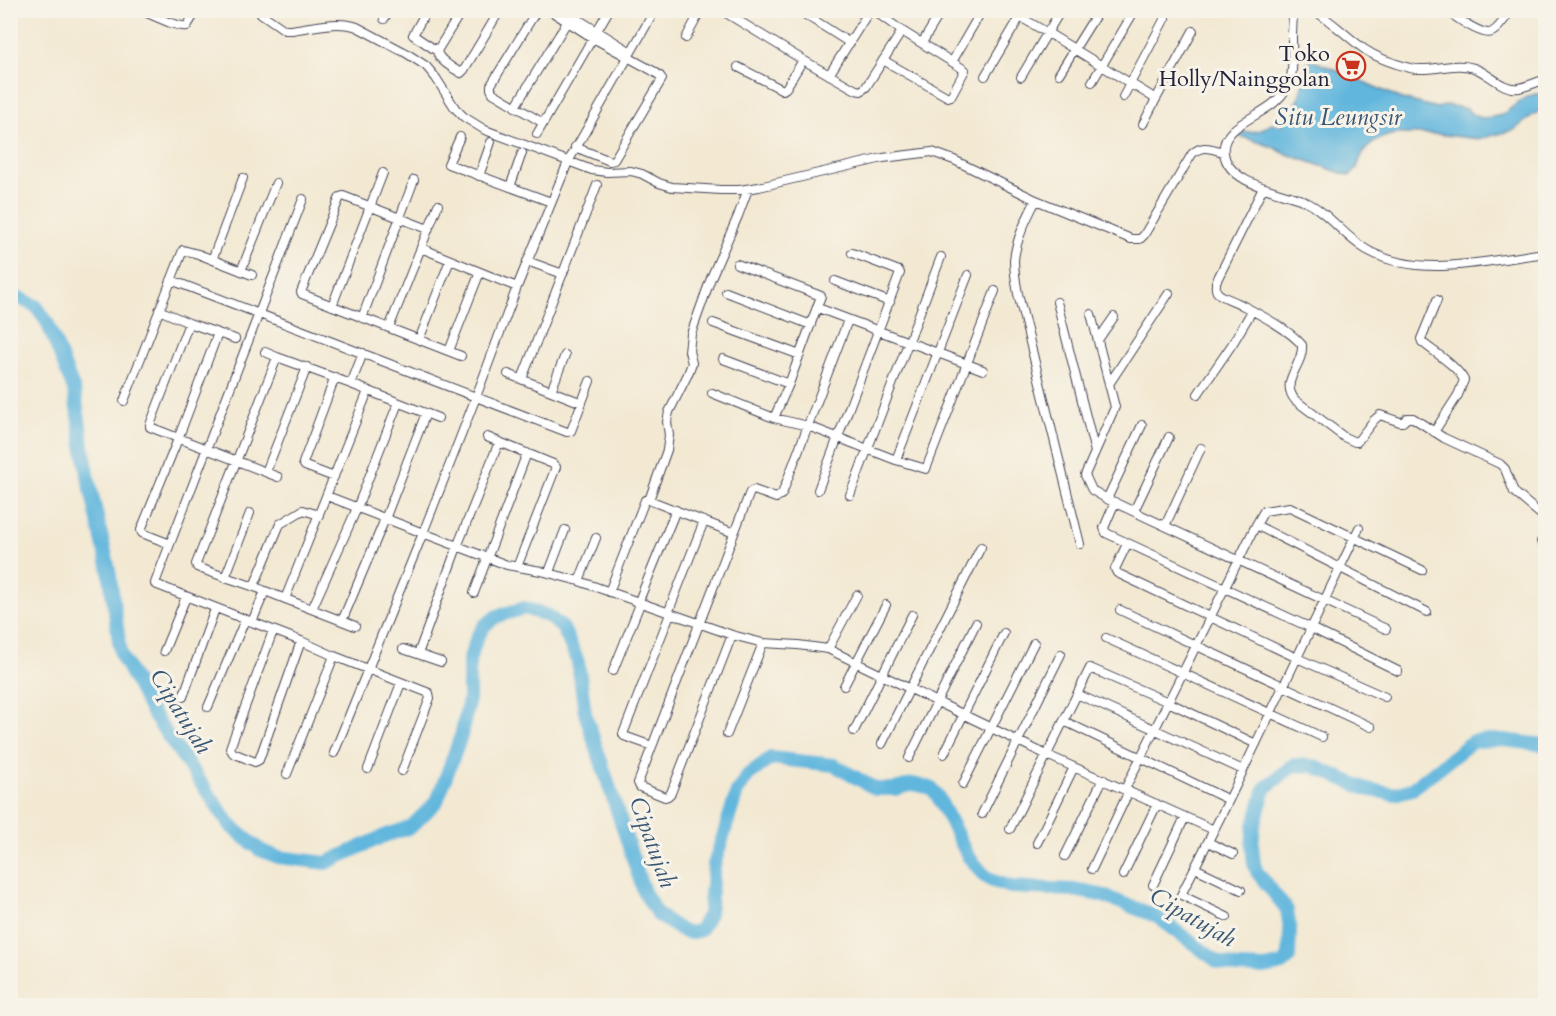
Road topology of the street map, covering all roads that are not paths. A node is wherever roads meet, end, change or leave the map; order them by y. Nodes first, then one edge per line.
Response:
1 (139, 10) edge
2 (198, 10) edge
3 (256, 10) edge
4 (427, 10) edge
5 (462, 10) edge
6 (500, 10) edge
7 (537, 10) edge
8 (549, 10) edge
9 (563, 10) edge
10 (609, 10) edge
11 (655, 10) edge
12 (701, 10) edge
13 (721, 10) edge
14 (798, 10) edge
15 (856, 10) edge
16 (942, 10) edge
17 (982, 10) edge
18 (1008, 10) edge
19 (1062, 10) edge
20 (1099, 10) edge
21 (1135, 10) edge
22 (1293, 10) edge
23 (1312, 10) edge
24 (1446, 10) edge
25 (1510, 10) edge
26 (870, 12) edge
27 (1022, 14) edge
28 (1165, 18) dead end
29 (567, 22) junction
30 (902, 31) junction
31 (1193, 32) dead end
32 (1048, 33) junction
33 (595, 34) junction
34 (686, 38) dead end
35 (850, 43) junction
36 (922, 43) junction
37 (1076, 49) junction
38 (437, 51) junction
39 (629, 55) junction
40 (803, 60) junction
41 (883, 60) junction
42 (952, 62) junction
43 (1101, 64) junction
44 (738, 67) dead end
45 (829, 75) junction
46 (1059, 75) dead end
47 (985, 76) dead end
48 (1022, 77) dead end
49 (1545, 80) edge
50 (1092, 82) dead end
51 (1131, 83) junction
52 (1123, 97) dead end
53 (1156, 99) junction
54 (515, 107) junction
55 (543, 123) junction
56 (1143, 124) dead end
57 (537, 134) dead end
58 (460, 137) dead end
59 (491, 142) dead end
60 (575, 147) junction
61 (1224, 152) junction
62 (522, 153) dead end
63 (567, 162) junction
64 (383, 173) dead end
65 (479, 176) junction
66 (243, 178) dead end
67 (414, 180) dead end
68 (276, 183) dead end
69 (597, 185) dead end
70 (510, 187) junction
71 (1263, 188) junction
72 (748, 189) junction
73 (303, 199) dead end
74 (1036, 200) junction
75 (551, 202) junction
76 (438, 205) dead end
77 (370, 206) junction
78 (399, 218) junction
79 (428, 229) junction
80 (1545, 244) edge
81 (421, 248) junction
82 (852, 253) dead end
83 (1542, 253) edge
84 (941, 257) dead end
85 (212, 260) junction
86 (450, 260) junction
87 (527, 261) junction
88 (737, 264) dead end
89 (242, 271) junction
90 (480, 272) junction
91 (563, 274) junction
92 (252, 275) dead end
93 (968, 275) dead end
94 (171, 280) junction
95 (835, 281) dead end
96 (517, 286) junction
97 (995, 291) dead end
98 (726, 292) dead end
99 (1169, 293) dead end
100 (1437, 300) dead end
101 (890, 302) junction
102 (1057, 303) dead end
103 (332, 306) junction
104 (818, 309) junction
105 (159, 310) junction
106 (1252, 311) junction
107 (259, 313) junction
108 (1091, 314) dead end
109 (1114, 317) dead end
110 (362, 318) junction
111 (848, 320) junction
112 (189, 323) junction
113 (713, 323) dead end
114 (811, 326) junction
115 (389, 328) junction
116 (878, 331) junction
117 (218, 333) junction
118 (235, 339) dead end
119 (419, 340) junction
120 (1098, 340) junction
121 (909, 343) junction
122 (449, 351) junction
123 (265, 352) dead end
124 (363, 353) junction
125 (938, 354) junction
126 (565, 355) dead end
127 (800, 355) junction
128 (461, 356) dead end
129 (277, 357) junction
130 (723, 360) dead end
131 (967, 364) junction
132 (307, 367) junction
133 (983, 370) dead end
134 (508, 374) dead end
135 (335, 377) junction
136 (522, 379) junction
137 (590, 381) dead end
138 (351, 384) junction
139 (789, 384) junction
140 (1109, 384) junction
141 (368, 391) junction
142 (551, 391) junction
143 (712, 393) dead end
144 (1198, 394) dead end
145 (476, 397) junction
146 (124, 401) dead end
147 (398, 403) junction
148 (582, 403) junction
149 (426, 413) junction
150 (438, 418) dead end
151 (774, 418) junction
152 (1142, 425) dead end
153 (808, 426) junction
154 (1434, 432) junction
155 (487, 437) dead end
156 (838, 437) junction
157 (1169, 437) dead end
158 (178, 439) junction
159 (499, 442) junction
160 (1201, 447) dead end
161 (868, 449) junction
162 (207, 450) junction
163 (1095, 452) junction
164 (527, 453) junction
165 (896, 460) junction
166 (236, 461) junction
167 (266, 472) junction
168 (278, 477) dead end
169 (334, 477) junction
170 (818, 490) dead end
171 (850, 495) dead end
172 (327, 496) junction
173 (649, 500) junction
174 (1111, 501) junction
175 (357, 508) junction
176 (676, 510) junction
177 (1134, 511) junction
178 (250, 513) dead end
179 (319, 515) junction
180 (385, 519) junction
181 (1545, 519) edge
182 (704, 521) junction
183 (1256, 525) junction
184 (1166, 526) junction
185 (1359, 528) dead end
186 (565, 530) dead end
187 (423, 533) junction
188 (734, 533) junction
189 (596, 538) dead end
190 (1354, 538) junction
191 (170, 544) junction
192 (1080, 544) dead end
193 (1127, 544) junction
194 (457, 547) junction
195 (981, 547) dead end
196 (488, 559) junction
197 (1238, 560) junction
198 (186, 563) dead end
199 (196, 567) junction
200 (517, 567) junction
201 (1339, 568) junction
202 (1422, 570) dead end
203 (549, 572) junction
204 (225, 578) junction
205 (579, 581) junction
206 (254, 586) junction
207 (1224, 588) junction
208 (265, 591) junction
209 (609, 592) junction
210 (474, 593) dead end
211 (857, 595) dead end
212 (186, 597) junction
213 (285, 599) junction
214 (1324, 601) junction
215 (639, 603) junction
216 (886, 605) dead end
217 (215, 609) junction
218 (312, 609) junction
219 (1120, 610) dead end
220 (1427, 612) dead end
221 (669, 614) junction
222 (912, 615) dead end
223 (1210, 617) junction
224 (249, 621) junction
225 (342, 621) junction
226 (976, 623) dead end
227 (699, 624) junction
228 (355, 626) dead end
229 (1311, 628) junction
230 (1386, 629) dead end
231 (273, 631) junction
232 (1004, 633) dead end
233 (732, 635) junction
234 (1106, 638) dead end
235 (301, 641) junction
236 (763, 643) junction
237 (1034, 643) dead end
238 (1196, 646) junction
239 (403, 649) dead end
240 (828, 650) junction
241 (164, 651) dead end
242 (418, 654) junction
243 (1061, 654) dead end
244 (334, 656) junction
245 (1297, 658) junction
246 (441, 662) dead end
247 (856, 663) junction
248 (368, 669) junction
249 (613, 671) dead end
250 (1398, 671) dead end
251 (1182, 673) junction
252 (882, 675) junction
253 (401, 682) junction
254 (844, 686) dead end
255 (1283, 687) junction
256 (909, 689) junction
257 (1077, 694) junction
258 (183, 697) dead end
259 (1385, 697) dead end
260 (937, 702) junction
261 (1168, 702) junction
262 (208, 707) dead end
263 (1270, 714) junction
264 (963, 715) junction
265 (1064, 721) junction
266 (1371, 727) dead end
267 (991, 728) junction
268 (1154, 729) junction
269 (854, 731) dead end
270 (727, 734) dead end
271 (1322, 738) dead end
272 (1018, 741) junction
273 (882, 744) dead end
274 (1256, 744) junction
275 (652, 746) junction
276 (334, 753) dead end
277 (944, 754) dead end
278 (1047, 755) junction
279 (909, 758) dead end
280 (1140, 758) junction
281 (1074, 767) junction
282 (368, 769) dead end
283 (1243, 770) junction
284 (402, 771) dead end
285 (287, 774) dead end
286 (1103, 779) junction
287 (963, 784) dead end
288 (1127, 790) junction
289 (1229, 800) junction
290 (1157, 804) junction
291 (982, 814) dead end
292 (1185, 817) junction
293 (1010, 829) dead end
294 (1214, 830) junction
295 (1208, 842) junction
296 (1037, 843) dead end
297 (1233, 854) dead end
298 (1065, 856) dead end
299 (1092, 868) dead end
300 (1195, 868) junction
301 (1123, 874) dead end
302 (1152, 885) dead end
303 (1241, 890) dead end
304 (1227, 917) dead end

1 - 2 street
3 - 63 street
4 - 38 street
5 - 38 street
6 - 38 street
7 - 54 street
8 - 29 street
9 - 33 street
10 - 33 street
11 - 39 street
12 - 34 street
13 - 40 street
14 - 35 street
15 - 26 street
16 - 36 street
17 - 42 street
18 - 27 street
19 - 32 street
20 - 37 street
21 - 43 street
22 - 61 street
23 - 49 street
24 - 25 street
26 - 30 street
26 - 35 street
27 - 32 street
27 - 47 street
28 - 51 street
29 - 33 street
29 - 54 street
30 - 36 street
30 - 41 street
31 - 53 street
32 - 37 street
32 - 48 street
33 - 39 street
33 - 55 street
35 - 45 street
36 - 42 street
37 - 43 street
37 - 46 street
39 - 60 street
39 - 60 street
40 - 44 street
40 - 45 street
41 - 42 street
41 - 45 street
43 - 50 street
43 - 51 street
51 - 52 street
51 - 53 street
53 - 56 street
54 - 55 street
55 - 57 street
58 - 65 street
59 - 65 street
60 - 63 street
61 - 71 street
61 - 74 street
62 - 70 street
63 - 72 street
63 - 75 street
64 - 77 street
65 - 70 street
66 - 85 street
67 - 78 street
68 - 89 street
69 - 91 street
70 - 75 street
71 - 83 street
71 - 106 street
72 - 74 street
72 - 173 street
73 - 107 street
74 - 192 street
75 - 87 street
76 - 79 street
77 - 78 street
77 - 103 street
77 - 103 street
78 - 79 street
78 - 110 street
79 - 81 street
80 - 83 street
81 - 86 street
81 - 115 street
82 - 101 street
84 - 121 street
85 - 89 street
85 - 94 street
86 - 90 street
86 - 119 street
87 - 91 street
87 - 96 street
88 - 104 street
89 - 92 street
90 - 96 street
90 - 122 street
91 - 136 street
93 - 125 street
94 - 105 street
94 - 107 street
95 - 101 street
96 - 145 street
97 - 131 street
98 - 114 street
99 - 140 street
100 - 154 street
101 - 116 street
102 - 163 street
103 - 110 street
104 - 111 street
104 - 114 street
105 - 112 street
105 - 146 street
106 - 144 street
106 - 154 street
107 - 124 street
107 - 162 street
108 - 120 street
109 - 120 street
110 - 115 street
111 - 116 street
111 - 153 street
112 - 117 street
112 - 158 street
113 - 127 street
114 - 127 street
115 - 119 street
116 - 121 street
116 - 156 street
117 - 118 street
117 - 158 street
119 - 122 street
120 - 140 street
121 - 125 street
121 - 161 street
122 - 128 street
123 - 129 street
124 - 138 street
124 - 145 street
125 - 131 street
125 - 165 street
126 - 142 street
127 - 139 street
129 - 132 street
129 - 166 street
130 - 139 street
131 - 133 street
131 - 165 street
132 - 135 street
132 - 167 street
134 - 136 street
135 - 138 street
135 - 169 street
136 - 142 street
137 - 148 street
138 - 141 street
139 - 151 street
140 - 163 street
141 - 147 street
141 - 169 street
142 - 148 street
143 - 151 street
145 - 148 street
145 - 187 street
147 - 149 street
147 - 175 street
149 - 150 street
149 - 180 street
151 - 153 street
152 - 174 street
153 - 156 street
153 - 188 street
154 - 181 street
155 - 159 street
156 - 161 street
156 - 170 street
157 - 177 street
158 - 162 street
158 - 191 street
159 - 164 street
159 - 194 street
160 - 184 street
161 - 165 street
161 - 171 street
162 - 166 street
162 - 191 street
163 - 174 street
164 - 196 street
164 - 200 street
166 - 167 street
166 - 199 street
167 - 168 street
169 - 172 street
172 - 175 street
172 - 179 street
173 - 176 street
173 - 209 street
174 - 177 street
174 - 193 street
175 - 180 street
175 - 218 street
176 - 182 street
176 - 215 street
177 - 184 street
178 - 204 street
179 - 206 street
179 - 213 street
180 - 187 street
180 - 225 street
182 - 188 street
182 - 221 street
183 - 190 street
183 - 197 street
183 - 201 street
184 - 197 street
185 - 190 street
186 - 203 street
187 - 194 street
187 - 248 street
188 - 227 street
189 - 205 street
190 - 201 street
190 - 202 street
191 - 212 street
193 - 207 street
193 - 223 street
194 - 196 street
194 - 242 street
195 - 256 street
196 - 200 street
196 - 210 street
197 - 207 street
197 - 214 street
198 - 199 street
199 - 204 street
200 - 203 street
201 - 214 street
201 - 220 street
203 - 205 street
204 - 206 street
205 - 209 street
206 - 208 street
207 - 223 street
207 - 229 street
208 - 213 street
208 - 224 street
209 - 215 street
211 - 240 street
212 - 217 street
212 - 241 street
213 - 218 street
214 - 229 street
214 - 230 street
215 - 221 street
215 - 249 street
216 - 247 street
217 - 224 street
217 - 258 street
218 - 225 street
219 - 238 street
221 - 227 street
221 - 275 street
222 - 252 street
223 - 238 street
223 - 245 street
224 - 231 street
224 - 262 street
225 - 228 street
226 - 260 street
227 - 233 street
227 - 275 street
229 - 245 street
229 - 250 street
231 - 235 street
231 - 235 street
232 - 264 street
233 - 236 street
233 - 275 street
234 - 251 street
235 - 244 street
236 - 240 street
236 - 270 street
237 - 267 street
238 - 251 street
238 - 255 street
239 - 242 street
240 - 247 street
242 - 246 street
243 - 272 street
244 - 248 street
244 - 285 street
245 - 255 street
245 - 259 street
247 - 252 street
247 - 254 street
248 - 253 street
248 - 276 street
251 - 261 street
251 - 263 street
252 - 256 street
252 - 269 street
253 - 282 street
253 - 284 street
255 - 263 street
255 - 266 street
256 - 260 street
256 - 273 street
257 - 261 street
257 - 265 street
257 - 268 street
260 - 264 street
260 - 279 street
261 - 268 street
261 - 274 street
263 - 271 street
263 - 274 street
264 - 267 street
264 - 277 street
265 - 278 street
265 - 280 street
267 - 272 street
267 - 287 street
268 - 280 street
268 - 283 street
272 - 278 street
272 - 291 street
274 - 283 street
278 - 281 street
278 - 293 street
280 - 288 street
280 - 289 street
281 - 286 street
281 - 296 street
283 - 289 street
286 - 288 street
286 - 298 street
288 - 290 street
288 - 299 street
289 - 294 street
290 - 292 street
290 - 301 street
292 - 294 street
292 - 302 street
294 - 295 street
295 - 297 street
295 - 300 street
300 - 303 street
300 - 304 street

